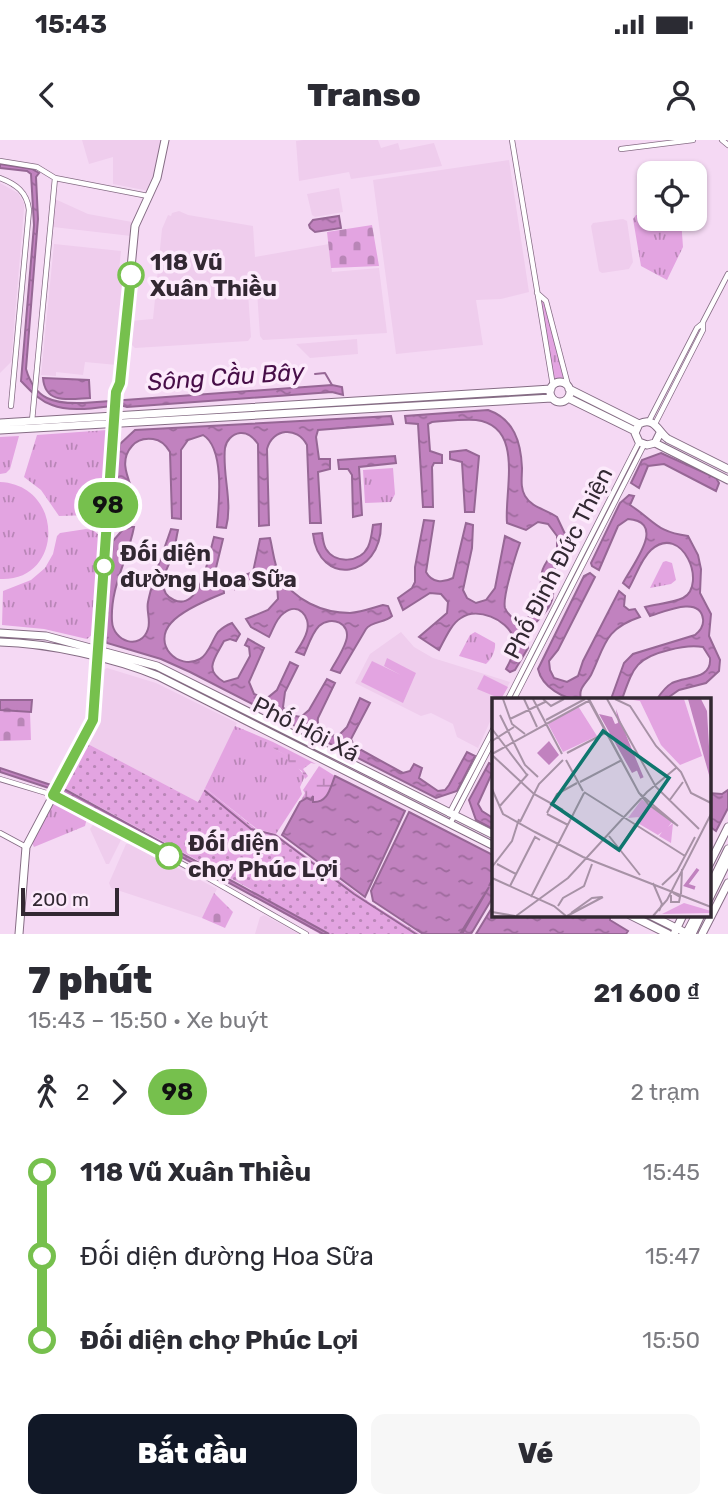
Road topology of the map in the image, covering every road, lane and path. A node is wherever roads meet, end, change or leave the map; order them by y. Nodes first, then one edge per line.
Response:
1 (165, 140) edge
2 (512, 140) edge
3 (693, 140) edge
4 (722, 140) edge
5 (728, 145) edge
6 (621, 149) dead end
7 (0, 161) edge
8 (0, 178) edge
9 (55, 178) junction
10 (148, 197) junction
11 (728, 274) edge
12 (537, 293) junction
13 (552, 387) junction
14 (568, 394) junction
15 (552, 398) junction
16 (11, 406) dead end
17 (114, 416) junction
18 (652, 422) junction
19 (0, 423) edge
20 (31, 426) junction
21 (637, 427) junction
22 (0, 430) edge
23 (660, 433) junction
24 (641, 443) junction
25 (655, 443) junction
26 (728, 469) edge
27 (627, 471) junction
28 (728, 480) edge
29 (0, 633) edge
30 (0, 642) edge
31 (98, 649) junction
32 (97, 658) junction
33 (509, 698) edge
34 (514, 698) edge
35 (492, 732) edge
36 (492, 743) edge
37 (0, 779) edge
38 (55, 791) junction
39 (452, 814) junction
40 (448, 823) junction
41 (728, 827) edge
42 (0, 833) edge
43 (492, 834) edge
44 (492, 845) edge
45 (26, 847) junction
46 (728, 849) edge
47 (728, 860) edge
48 (710, 863) edge
49 (728, 883) edge
50 (710, 886) edge
51 (710, 896) edge
52 (632, 916) edge
53 (652, 916) edge
54 (696, 916) edge
55 (700, 916) edge
56 (675, 931) edge
57 (19, 934) edge
58 (306, 934) edge
59 (668, 934) edge
60 (688, 934) edge
61 (702, 934) edge

1 - 10 main road
2 - 12 street
3 - 6 street
4 - 5 street
7 - 9 street
8 - 16 street
9 - 10 street
9 - 20 street
10 - 17 main road
11 - 18 street
12 - 13 street
12 - 14 street
13 - 14 main road
13 - 15 main road
13 - 17 main road
14 - 15 main road
14 - 21 main road
15 - 17 main road
17 - 20 main road
17 - 31 main road
18 - 21 main road
18 - 23 main road
19 - 20 main road
20 - 22 main road
21 - 24 main road
23 - 25 main road
23 - 26 main road
24 - 25 main road
24 - 27 street, Phố Đinh Đức Thiện
25 - 28 main road
27 - 33 street, Phố Đinh Đức Thiện
27 - 34 street, Phố Đinh Đức Thiện
29 - 31 main road, Phố Hội Xá
30 - 32 main road, Phố Hội Xá
31 - 32 main road
31 - 39 main road, Phố Hội Xá
32 - 38 main road
32 - 40 main road, Phố Hội Xá
35 - 39 street
36 - 39 street
37 - 38 street
38 - 45 main road
38 - 58 street
39 - 40 street
39 - 43 main road, Phố Hội Xá
40 - 44 main road, Phố Hội Xá
41 - 48 main road
42 - 45 street
45 - 57 main road
46 - 50 main road
47 - 51 main road
49 - 61 main road
52 - 59 main road
53 - 56 main road
54 - 60 main road
55 - 60 main road
56 - 60 main road

